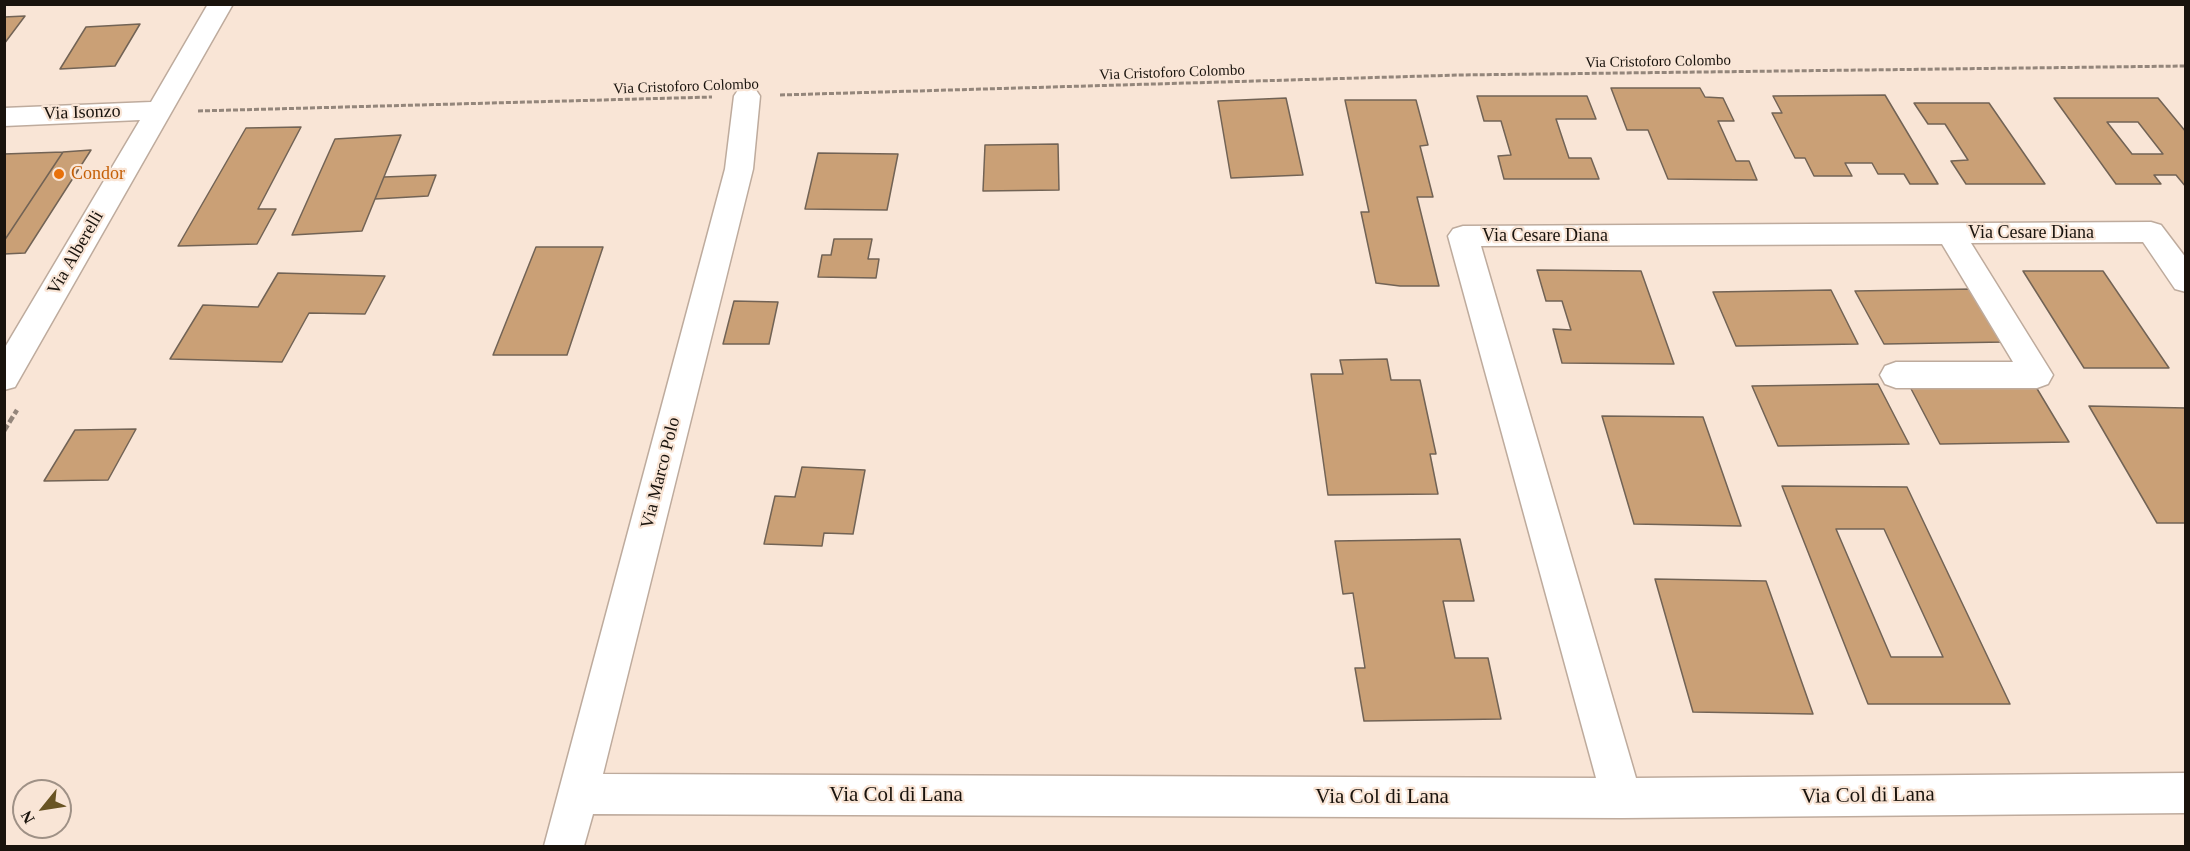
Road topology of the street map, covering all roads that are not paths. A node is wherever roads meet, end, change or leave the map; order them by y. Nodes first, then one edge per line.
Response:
1 (221, 4) edge
2 (747, 96) road end
3 (159, 110) junction
4 (4, 117) edge
5 (1950, 233) junction
6 (2186, 281) edge
7 (1896, 375) dead end
8 (4, 378) edge
9 (2186, 793) edge
10 (578, 794) junction
11 (1622, 798) junction
12 (564, 846) edge

1 - 3 street, Via Alberelli
2 - 10 street, Via Marco Polo
3 - 4 street, Via Isonzo
3 - 8 street, Via Alberelli
5 - 6 street, Via Cesare Diana
5 - 7 street
5 - 11 street, Via Cesare Diana
9 - 11 street, Via Col di Lana
10 - 11 street, Via Col di Lana
10 - 12 street, Via Marco Polo

